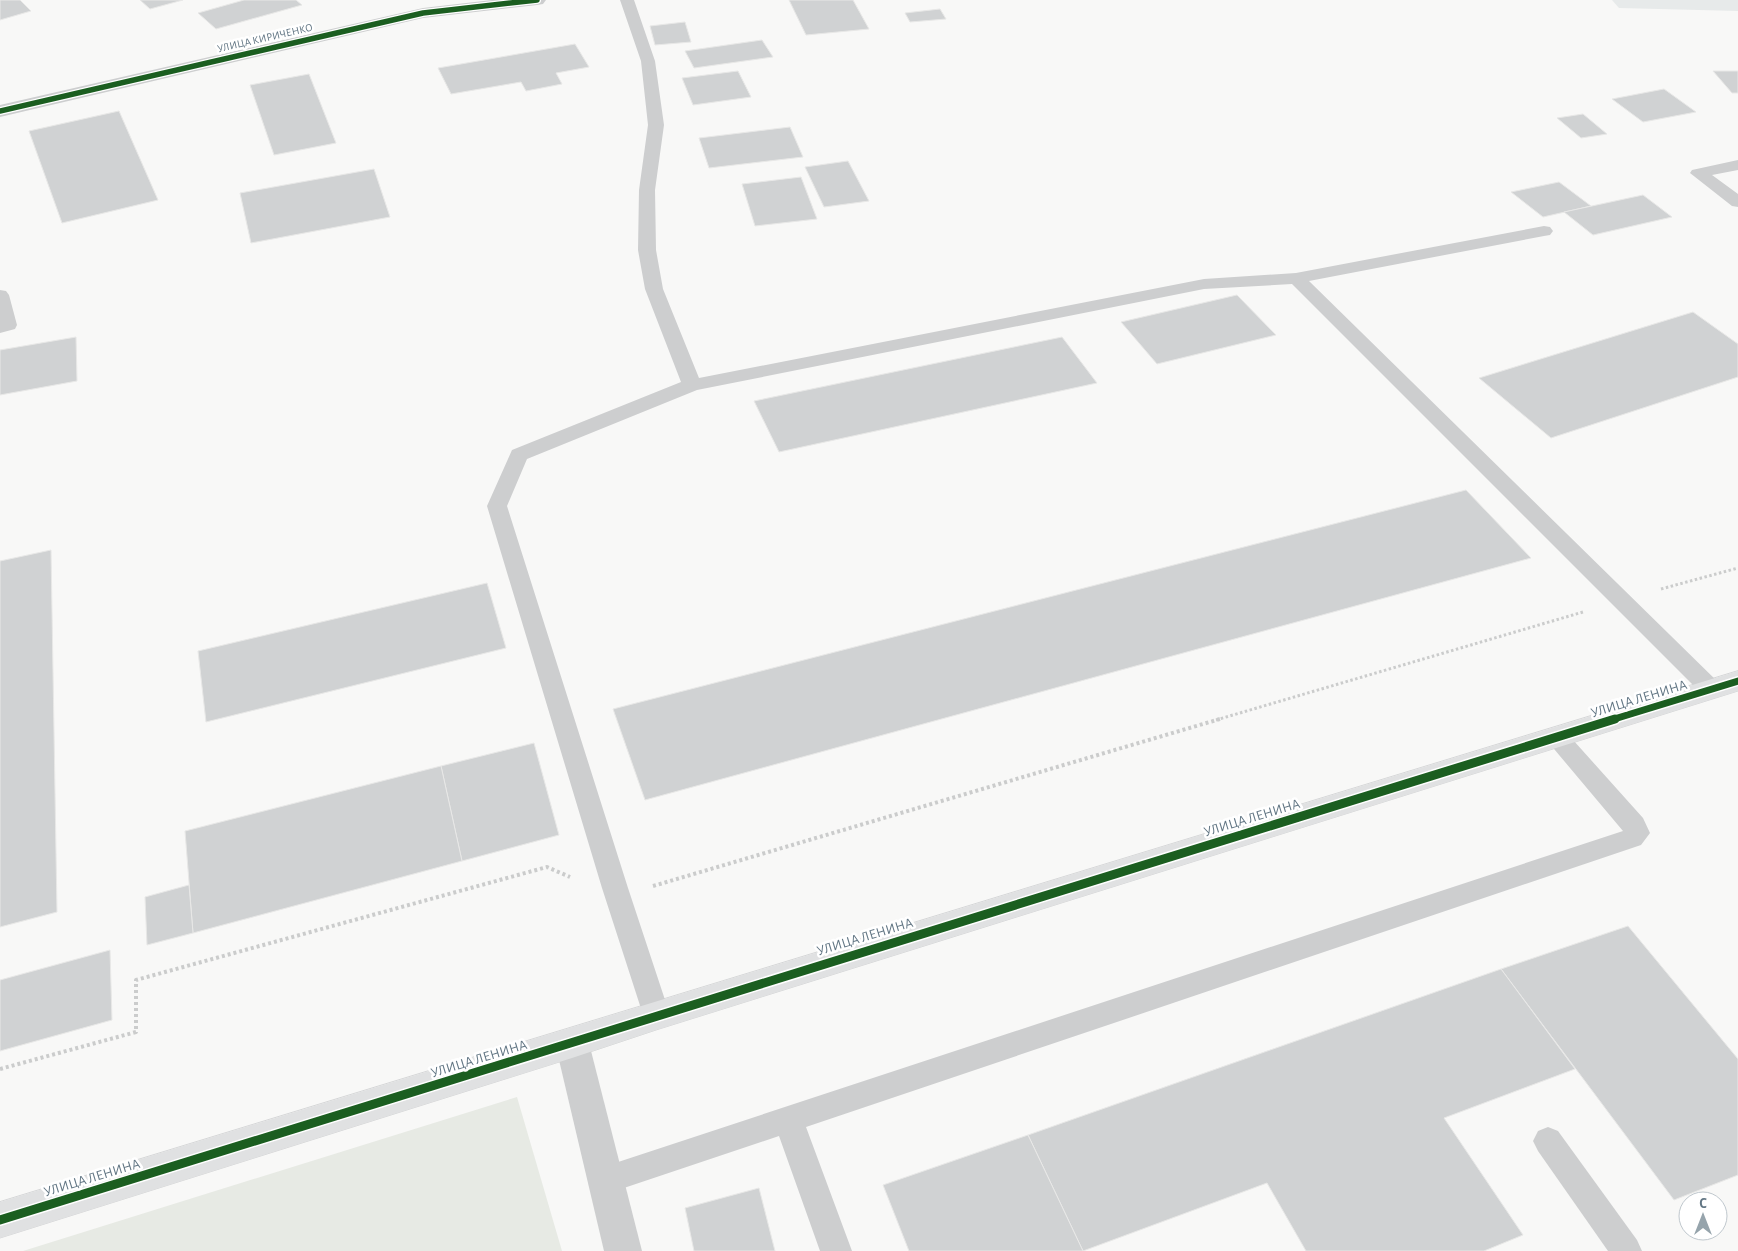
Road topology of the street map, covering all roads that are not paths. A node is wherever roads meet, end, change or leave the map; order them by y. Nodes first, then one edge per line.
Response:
1 (537, 0) edge
2 (627, 0) edge
3 (422, 7) edge
4 (0, 111) edge
5 (1738, 165) edge
6 (1738, 202) edge
7 (1544, 231) dead end
8 (1296, 278) junction
9 (0, 295) edge
10 (0, 327) edge
11 (692, 385) junction
12 (1725, 685) edge
13 (1557, 737) junction
14 (656, 1015) junction
15 (572, 1043) junction
16 (788, 1119) junction
17 (1548, 1140) dead end
18 (606, 1180) junction
19 (0, 1220) edge
20 (623, 1251) edge
21 (836, 1251) edge
22 (1626, 1251) edge

1 - 3 street, УЛИЦА КИРИЧЕНКО
2 - 11 lane
3 - 4 street, УЛИЦА КИРИЧЕНКО
5 - 6 lane
7 - 8 lane
8 - 11 lane
8 - 12 lane
9 - 10 lane
11 - 14 lane
12 - 13 street, УЛИЦА ЛЕНИНА
13 - 14 street, УЛИЦА ЛЕНИНА
13 - 16 lane
14 - 15 street, УЛИЦА ЛЕНИНА
15 - 18 street
15 - 19 street, УЛИЦА ЛЕНИНА
16 - 18 lane
16 - 21 lane
17 - 22 lane
18 - 20 street

